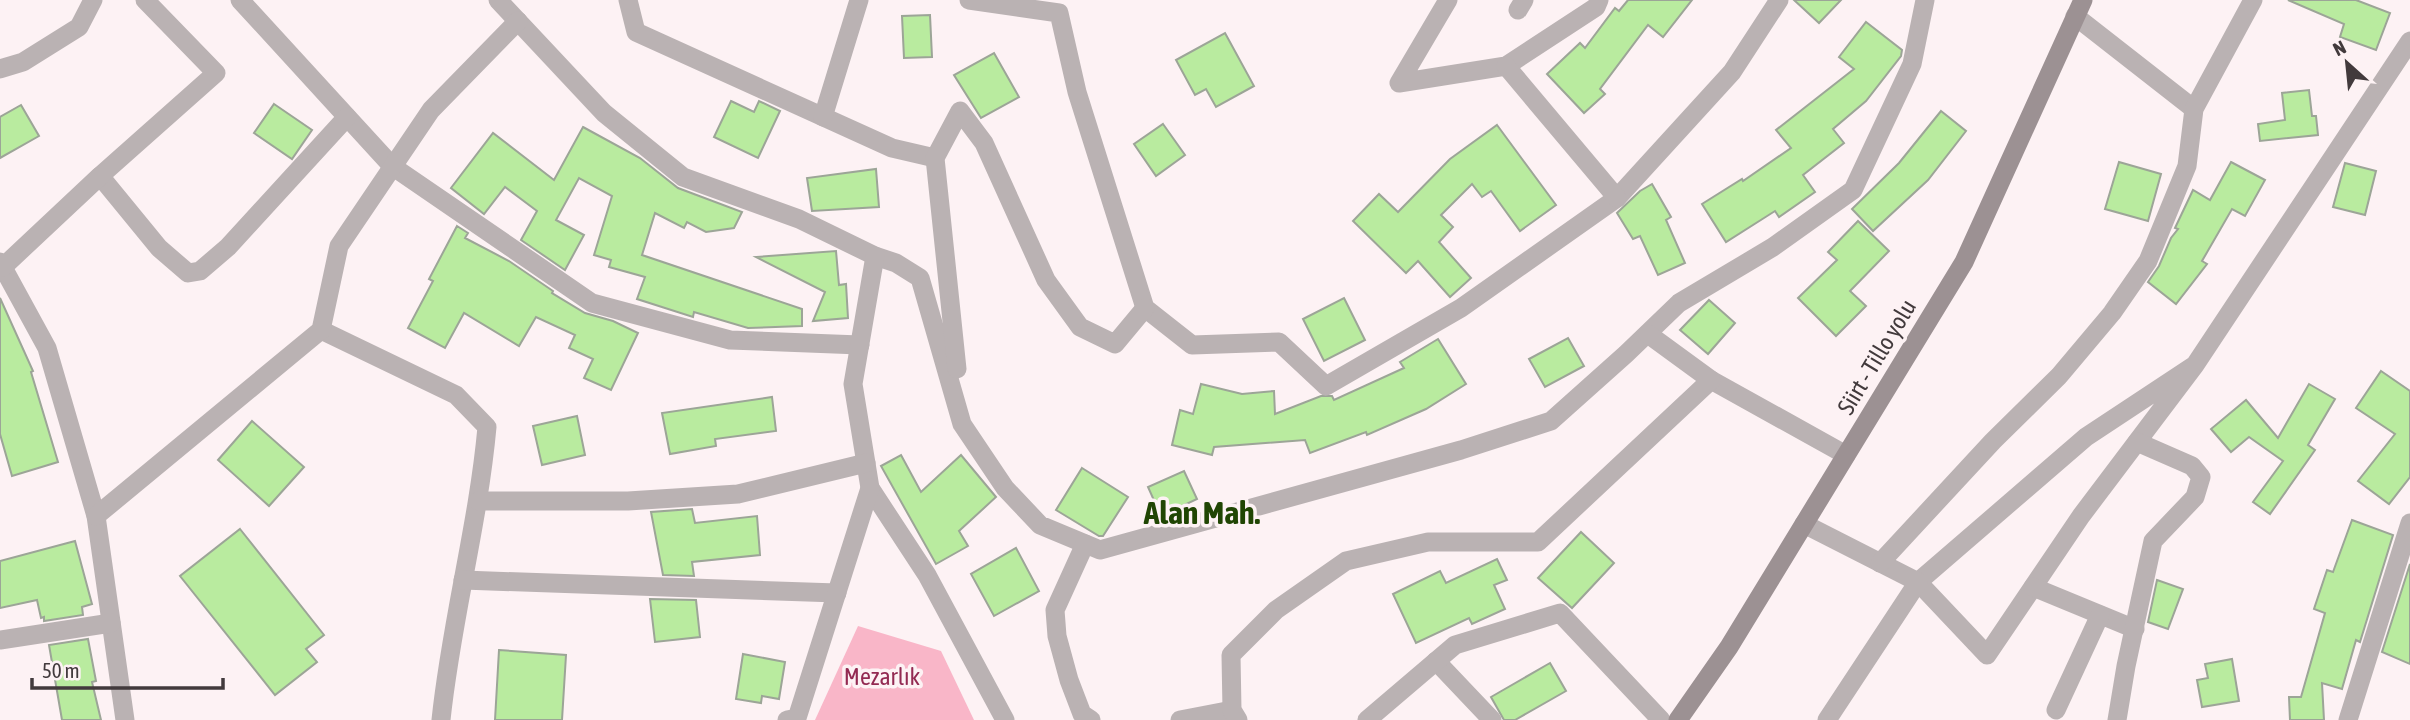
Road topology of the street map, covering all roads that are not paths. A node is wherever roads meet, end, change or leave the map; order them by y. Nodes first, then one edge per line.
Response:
1 (93, 0) edge
2 (145, 0) edge
3 (240, 0) edge
4 (498, 0) edge
5 (628, 0) edge
6 (859, 0) edge
7 (969, 0) edge
8 (1448, 0) edge
9 (1600, 0) edge
10 (1779, 0) edge
11 (1925, 0) edge
12 (2253, 0) edge
13 (2079, 8) edge
14 (518, 21) junction
15 (2410, 41) edge
16 (1506, 66) junction
17 (0, 69) edge
18 (2194, 109) junction
19 (347, 117) junction
20 (823, 117) junction
21 (935, 158) junction
22 (392, 166) junction
23 (100, 176) junction
24 (1617, 198) junction
25 (875, 256) junction
26 (1, 264) edge
27 (1145, 308) junction
28 (321, 330) junction
29 (1648, 334) junction
30 (860, 345) junction
31 (2195, 365) junction
32 (1712, 380) junction
33 (962, 424) junction
34 (2137, 442) junction
35 (1846, 455) junction
36 (866, 463) junction
37 (870, 488) junction
38 (478, 501) junction
39 (96, 516) junction
40 (2410, 523) edge
41 (1804, 524) junction
42 (1085, 544) junction
43 (1880, 563) junction
44 (463, 580) junction
45 (1918, 582) junction
46 (2033, 587) junction
47 (837, 593) junction
48 (2100, 615) junction
49 (111, 623) junction
50 (2135, 629) junction
51 (0, 640) edge
52 (1436, 661) junction
53 (2056, 710) dead end
54 (1235, 715) edge
55 (125, 720) edge
56 (441, 720) edge
57 (787, 720) edge
58 (1005, 720) edge
59 (1091, 720) edge
60 (1180, 720) edge
61 (1367, 720) edge
62 (1492, 720) edge
63 (1661, 720) edge
64 (1678, 720) edge
65 (1827, 720) edge
66 (2117, 720) edge
67 (2348, 720) edge

1 - 17 street
2 - 23 street
3 - 19 street
4 - 14 street
5 - 20 street
6 - 20 street
7 - 27 street
8 - 16 street
9 - 16 street
10 - 24 street
11 - 29 street
12 - 18 street
13 - 18 street
13 - 35 main road, Siirt - Tillo yolu
14 - 22 street
14 - 25 street
15 - 31 street
16 - 24 street
18 - 43 street
19 - 22 street
19 - 23 street
20 - 21 street
21 - 27 street
21 - 33 street
22 - 28 street
22 - 30 street
23 - 26 street
24 - 27 street
25 - 30 street
25 - 33 street
26 - 39 street
28 - 38 street
28 - 39 street
29 - 32 street
29 - 42 street
30 - 36 street
31 - 34 street
31 - 45 street
32 - 35 street
32 - 54 street
33 - 42 street
34 - 46 street
34 - 50 street
35 - 41 main road, Siirt - Tillo yolu
36 - 37 street
36 - 38 street
37 - 47 street
37 - 58 street
38 - 44 street
39 - 49 street
40 - 67 street
41 - 43 street
41 - 64 main road, Siirt - Tillo yolu
42 - 59 street
43 - 45 street
44 - 47 street
44 - 56 street
45 - 46 street
45 - 65 street
46 - 48 street
47 - 57 street
48 - 50 street
48 - 53 street
49 - 51 street
49 - 55 street
50 - 66 street
52 - 61 street
52 - 62 street
52 - 63 street
54 - 60 street

